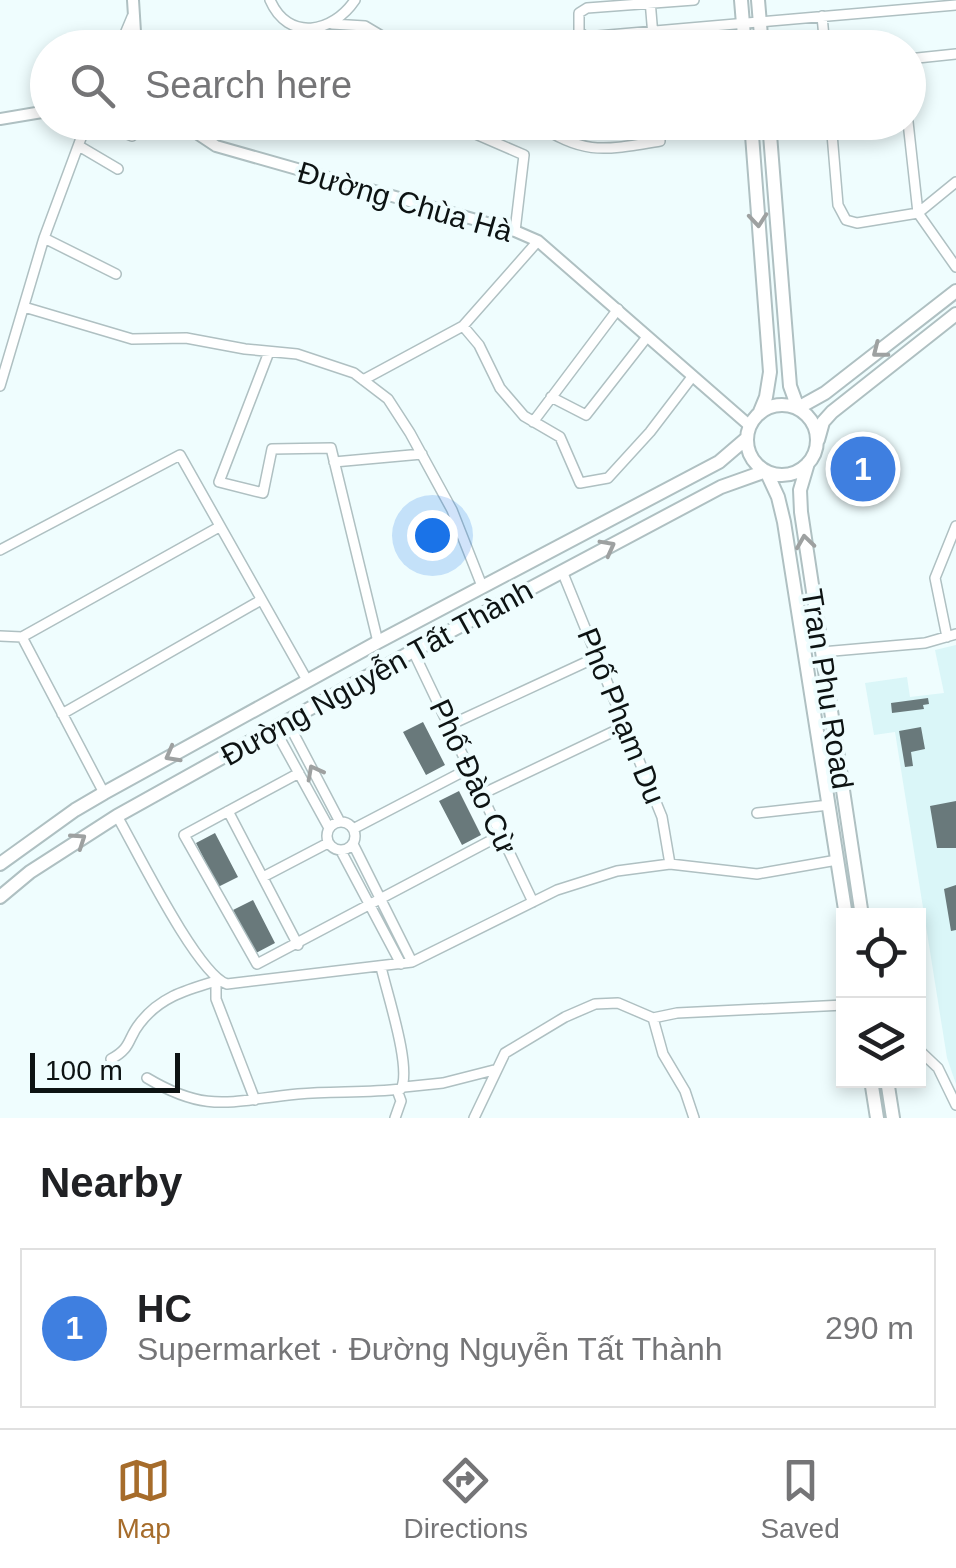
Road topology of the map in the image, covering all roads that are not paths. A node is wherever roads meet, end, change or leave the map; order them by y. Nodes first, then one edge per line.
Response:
1 (134, 0) edge
2 (270, 0) edge
3 (355, 0) edge
4 (694, 0) edge
5 (741, 0) edge
6 (758, 0) edge
7 (650, 1) edge
8 (956, 5) edge
9 (822, 16) junction
10 (132, 17) junction
11 (760, 21) junction
12 (743, 22) junction
13 (332, 24) junction
14 (365, 26) junction
15 (127, 30) edge
16 (134, 30) edge
17 (372, 30) edge
18 (578, 30) edge
19 (653, 30) joint
20 (744, 30) edge
21 (761, 30) edge
22 (823, 30) edge
23 (956, 54) edge
24 (926, 57) edge
25 (30, 114) edge
26 (0, 120) edge
27 (80, 140) edge
28 (207, 140) edge
29 (488, 140) edge
30 (562, 140) edge
31 (660, 140) edge
32 (752, 140) edge
33 (770, 140) edge
34 (833, 140) edge
35 (910, 140) edge
36 (78, 146) junction
37 (118, 169) dead end
38 (956, 182) edge
39 (918, 213) junction
40 (514, 232) junction
41 (44, 238) junction
42 (538, 242) junction
43 (956, 267) edge
44 (116, 274) dead end
45 (956, 291) edge
46 (24, 307) junction
47 (618, 309) junction
48 (956, 314) edge
49 (463, 326) junction
50 (647, 336) junction
51 (269, 352) junction
52 (692, 377) junction
53 (363, 380) junction
54 (0, 386) edge
55 (552, 397) junction
56 (798, 408) junction
57 (759, 414) junction
58 (533, 422) junction
59 (748, 432) junction
60 (817, 442) junction
61 (422, 454) junction
62 (334, 462) junction
63 (808, 463) junction
64 (766, 471) junction
65 (956, 526) edge
66 (219, 527) junction
67 (0, 550) edge
68 (562, 572) junction
69 (482, 586) junction
70 (261, 600) junction
71 (0, 636) edge
72 (951, 636) edge
73 (22, 637) junction
74 (378, 642) junction
75 (413, 651) junction
76 (822, 652) junction
77 (597, 657) junction
78 (307, 680) junction
79 (268, 701) junction
80 (62, 714) junction
81 (280, 724) junction
82 (450, 726) junction
83 (625, 726) junction
84 (470, 768) junction
85 (299, 773) junction
86 (104, 793) junction
87 (482, 794) junction
88 (829, 806) junction
89 (228, 811) junction
90 (757, 813) dead end
91 (117, 816) junction
92 (340, 822) junction
93 (329, 828) junction
94 (353, 829) junction
95 (501, 835) junction
96 (328, 844) junction
97 (353, 844) junction
98 (341, 851) junction
99 (838, 860) junction
100 (0, 864) edge
101 (670, 864) junction
102 (263, 877) junction
103 (0, 897) edge
104 (380, 898) junction
105 (533, 902) junction
106 (370, 905) junction
107 (845, 908) edge
108 (861, 908) edge
109 (298, 945) junction
110 (406, 963) junction
111 (381, 967) junction
112 (216, 980) junction
113 (836, 1005) edge
114 (653, 1018) junction
115 (926, 1057) edge
116 (111, 1059) dead end
117 (494, 1070) junction
118 (147, 1078) dead end
119 (400, 1088) junction
120 (872, 1088) edge
121 (888, 1088) edge
122 (255, 1100) junction
123 (956, 1105) edge
124 (394, 1118) edge
125 (474, 1118) edge
126 (694, 1118) edge
127 (877, 1118) edge
128 (893, 1118) edge

1 - 10 street
2 - 13 street
3 - 13 street
3 - 14 street
4 - 7 street
5 - 12 main road
6 - 11 main road
7 - 18 street
7 - 19 street
8 - 9 street
9 - 11 street
9 - 22 street
10 - 15 street
10 - 16 street
11 - 12 street
11 - 21 main road
12 - 19 street
12 - 20 main road
13 - 14 street
14 - 17 street
23 - 24 street
25 - 26 street
27 - 36 street
28 - 40 street, Đường Chùa Hà
29 - 40 street
30 - 31 street
32 -> 57 main road
33 - 56 main road
34 - 39 street
35 - 39 street
36 - 37 street
36 - 41 street
38 - 39 street
39 - 43 street
40 - 42 street, Đường Chùa Hà
41 - 44 street
41 - 46 street
42 - 47 street, Đường Chùa Hà
42 - 49 street
45 -> 56 main road
46 - 51 street
46 - 54 street
47 - 50 street, Đường Chùa Hà
47 - 55 street
48 - 60 main road
49 - 53 street
49 - 58 street
50 - 52 street, Đường Chùa Hà
50 - 55 street
51 - 53 street
51 - 62 street
52 - 58 street
52 - 59 street, Đường Chùa Hà
53 - 61 street
55 - 58 street
56 - 57 main road
56 - 60 main road
57 - 59 main road
59 - 64 main road
59 - 69 main road, Đường Nguyễn Tất Thành
60 - 63 main road
61 - 62 street
61 - 69 street
62 - 74 street
63 - 64 main road
76 -> 63 main road, Tran Phu Road
68 -> 64 main road, Đường Nguyễn Tất Thành
64 - 88 main road, Tran Phu Road
65 - 72 street
66 - 67 street
66 - 70 street
66 - 73 street
68 - 75 main road, Đường Nguyễn Tất Thành
68 - 77 street, Phố Phạm Du
69 - 74 main road, Đường Nguyễn Tất Thành
70 - 78 street
70 - 80 street
71 - 73 street
72 - 76 street
73 - 80 street
74 - 78 main road, Đường Nguyễn Tất Thành
75 - 81 main road, Đường Nguyễn Tất Thành
75 - 82 street, Phố Đào Cừ
76 - 108 main road, Tran Phu Road
77 - 82 street
77 - 83 street, Phố Phạm Du
78 - 79 main road, Đường Nguyễn Tất Thành
79 - 81 main road
79 -> 86 main road, Đường Nguyễn Tất Thành
80 - 86 street
81 - 85 street
81 - 91 main road, Đường Nguyễn Tất Thành
92 -> 81 street
82 - 84 street, Phố Đào Cừ
83 - 87 street
83 - 101 street, Phố Phạm Du
84 - 87 street, Phố Đào Cừ
84 - 94 street
85 - 89 street
85 - 93 street
86 - 100 main road, Đường Nguyễn Tất Thành
87 - 95 street, Phố Đào Cừ
88 - 90 street
88 - 99 main road, Tran Phu Road
89 - 102 street
89 - 109 street
103 -> 91 main road, Đường Nguyễn Tất Thành
91 - 112 street
92 - 93 street
92 - 94 street
93 - 96 street
94 - 97 street
95 - 104 street
95 - 105 street, Phố Đào Cừ
96 - 98 street
96 - 102 street
97 - 98 street
97 - 104 street
98 - 106 street
99 - 101 street
99 - 107 main road, Tran Phu Road
101 - 105 street
102 - 109 street
104 - 106 street
104 - 110 street
105 - 110 street
106 - 109 street
106 - 110 street
110 - 111 street
111 - 112 street
111 - 119 street
112 - 116 street
112 - 122 street
113 - 114 street
114 - 117 street
114 - 126 street
115 - 123 street
117 - 119 street
117 - 125 street
118 - 122 street
119 - 122 street
119 - 124 street
120 - 127 main road
121 - 128 main road

